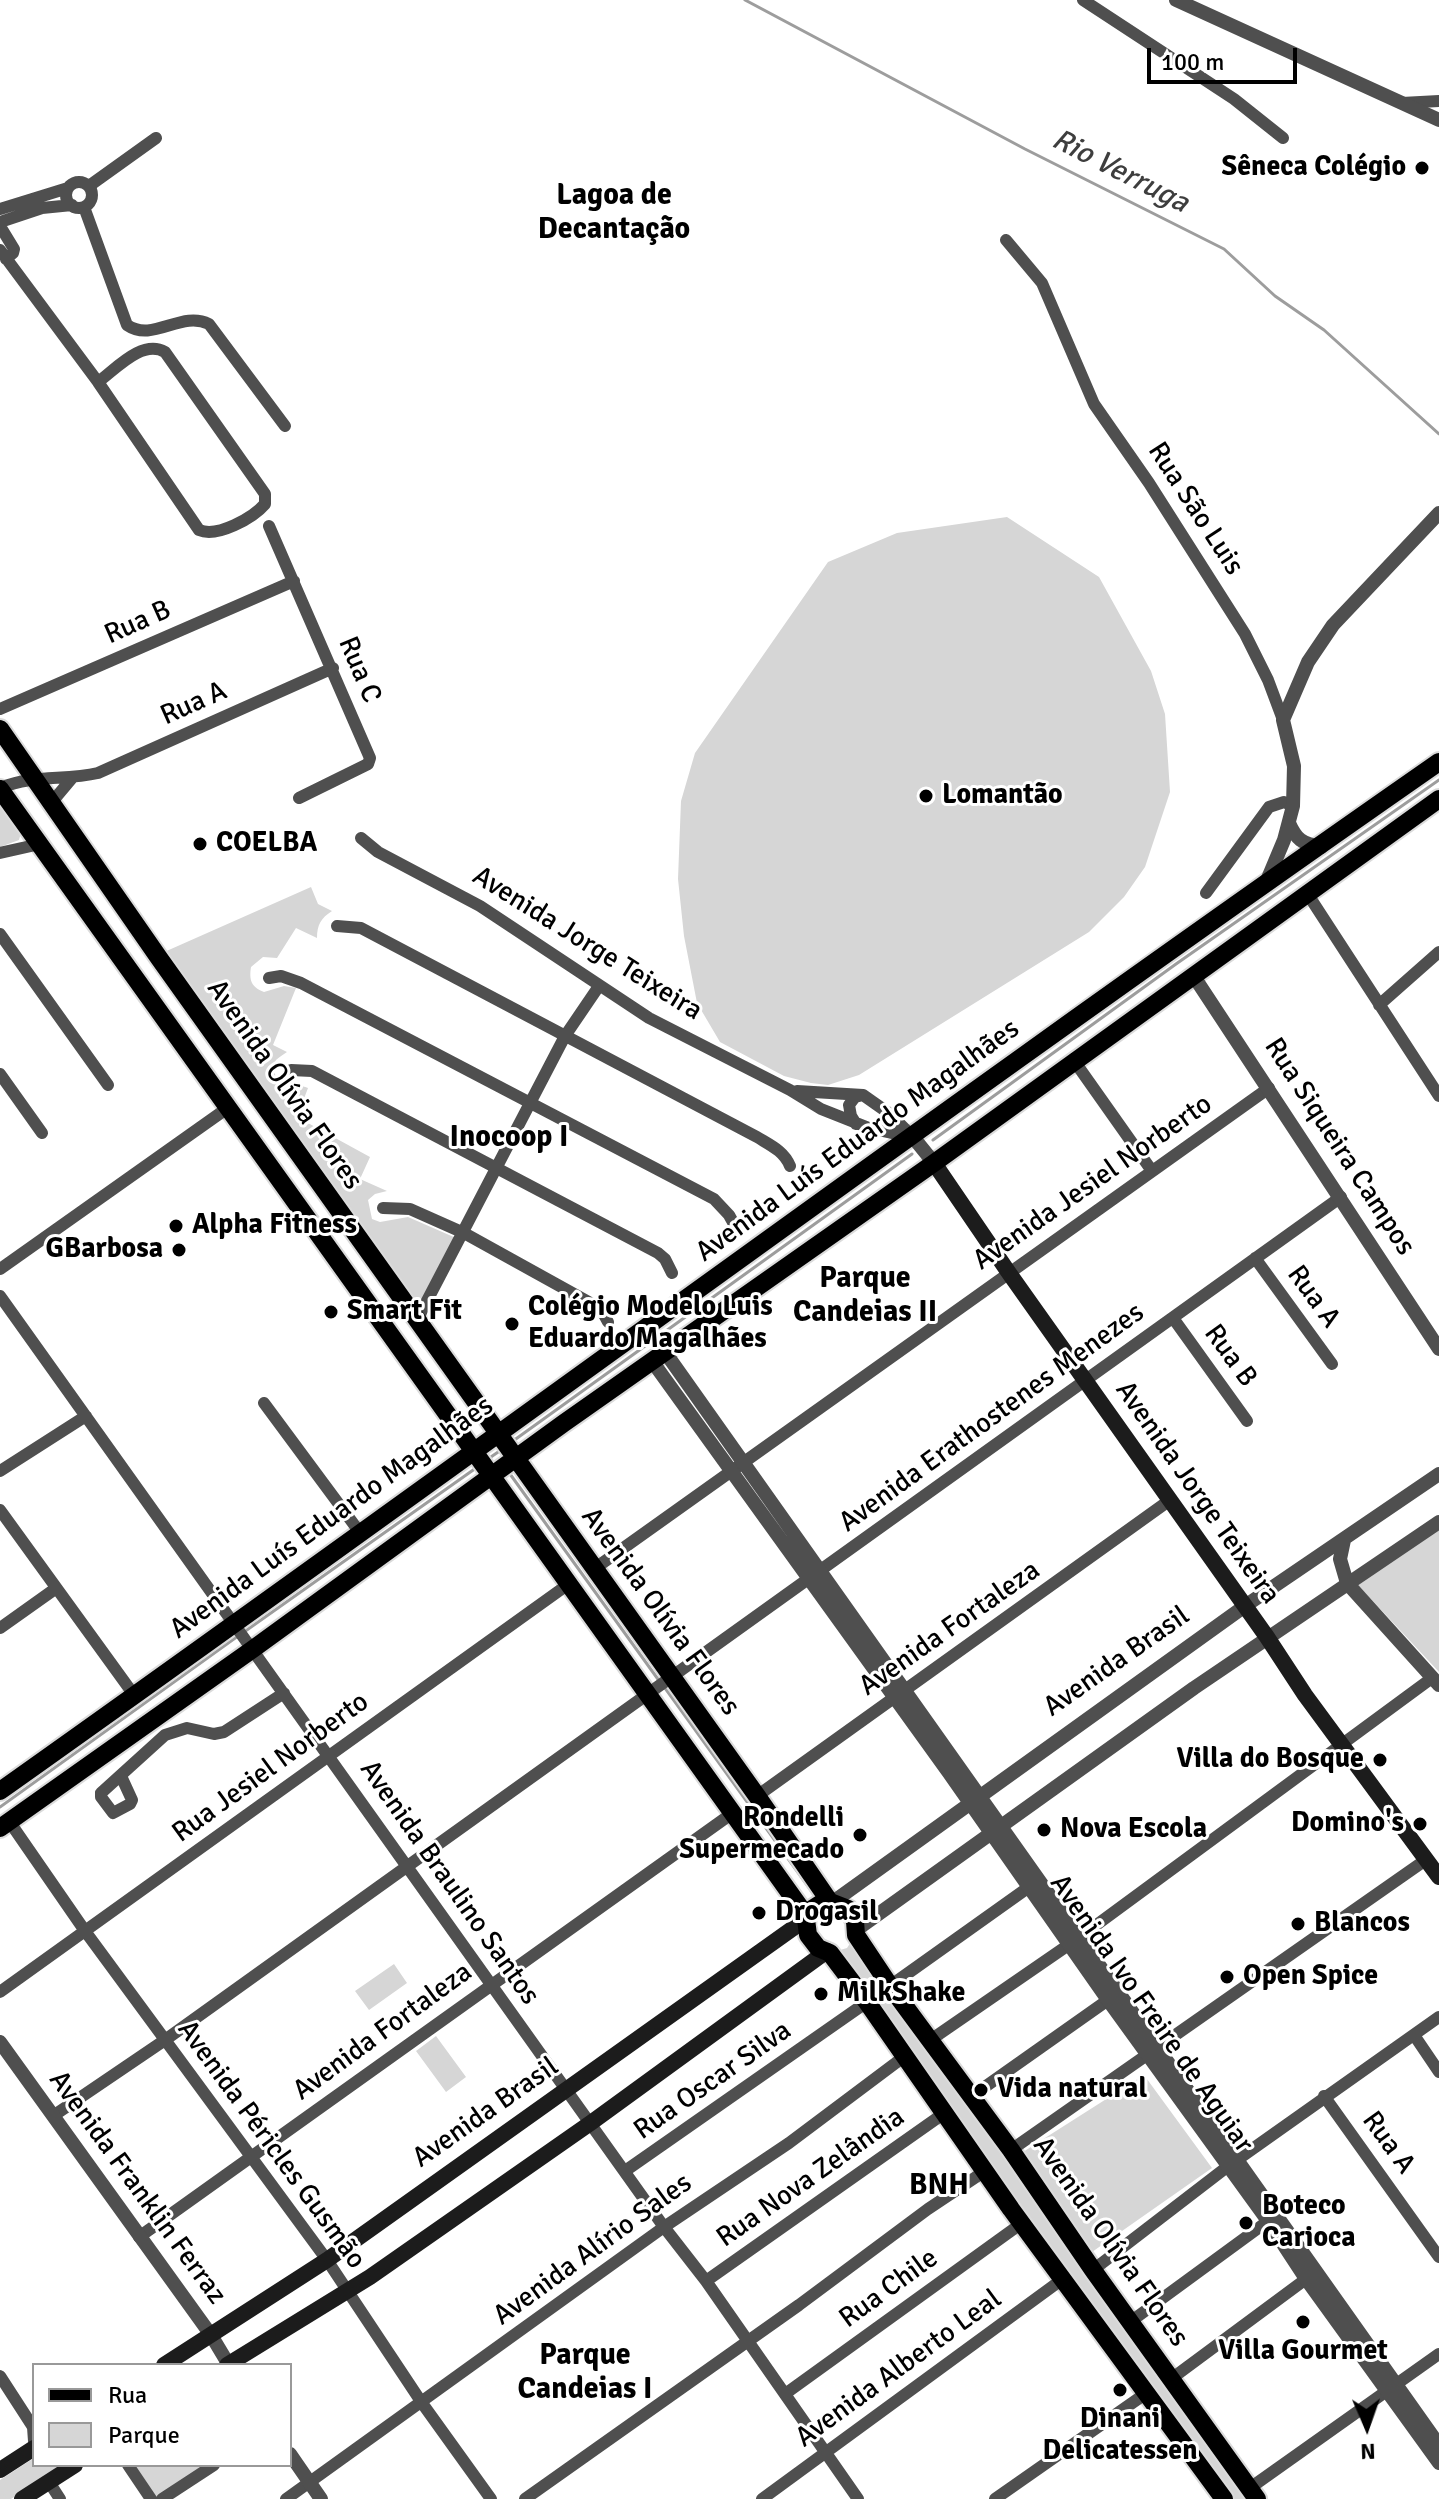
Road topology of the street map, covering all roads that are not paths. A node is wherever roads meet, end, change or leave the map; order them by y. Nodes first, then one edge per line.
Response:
1 (1083, 0) edge
2 (1176, 0) edge
3 (1439, 101) edge
4 (1401, 103) junction
5 (1439, 120) edge
6 (156, 138) dead end
7 (1283, 138) dead end
8 (89, 186) junction
9 (68, 188) junction
10 (78, 206) junction
11 (0, 209) edge
12 (0, 224) edge
13 (1006, 240) dead end
14 (3, 255) edge
15 (98, 382) junction
16 (285, 426) dead end
17 (1439, 513) edge
18 (269, 526) dead end
19 (294, 581) junction
20 (333, 668) junction
21 (0, 709) edge
22 (1283, 720) junction
23 (0, 729) edge
24 (1439, 763) edge
25 (73, 777) junction
26 (33, 778) junction
27 (0, 789) edge
28 (299, 798) dead end
29 (1439, 799) edge
30 (52, 802) junction
31 (1293, 806) junction
32 (1289, 823) junction
33 (77, 838) junction
34 (361, 838) dead end
35 (1321, 847) junction
36 (45, 850) junction
37 (0, 853) edge
38 (1266, 883) junction
39 (1206, 893) dead end
40 (1307, 893) junction
41 (337, 926) dead end
42 (0, 934) edge
43 (1439, 952) edge
44 (1193, 975) junction
45 (269, 978) dead end
46 (599, 986) junction
47 (1379, 1005) junction
48 (565, 1036) junction
49 (1075, 1062) junction
50 (291, 1070) dead end
51 (0, 1074) edge
52 (108, 1085) dead end
53 (1269, 1088) junction
54 (790, 1090) junction
55 (863, 1095) junction
56 (1439, 1096) edge
57 (530, 1103) junction
58 (229, 1107) junction
59 (856, 1124) junction
60 (42, 1133) dead end
61 (911, 1134) junction
62 (934, 1163) junction
63 (790, 1166) dead end
64 (497, 1169) junction
65 (1152, 1171) junction
66 (1341, 1197) junction
67 (383, 1208) dead end
68 (734, 1224) dead end
69 (464, 1233) junction
70 (367, 1251) junction
71 (1255, 1258) junction
72 (341, 1266) junction
73 (0, 1269) edge
74 (672, 1273) dead end
75 (1009, 1273) junction
76 (386, 1276) junction
77 (0, 1296) edge
78 (364, 1299) junction
79 (1173, 1318) junction
80 (417, 1320) junction
81 (608, 1322) dead end
82 (1439, 1349) edge
83 (659, 1356) junction
84 (1332, 1364) dead end
85 (1085, 1380) junction
86 (264, 1403) dead end
87 (86, 1416) junction
88 (1247, 1421) dead end
89 (497, 1433) junction
90 (474, 1450) junction
91 (515, 1459) junction
92 (745, 1462) junction
93 (0, 1471) edge
94 (731, 1472) junction
95 (1439, 1474) edge
96 (493, 1476) junction
97 (1170, 1500) junction
98 (0, 1510) edge
99 (1439, 1522) edge
100 (361, 1534) junction
101 (1344, 1540) junction
102 (594, 1569) junction
103 (815, 1574) junction
104 (570, 1583) junction
105 (1347, 1583) junction
106 (55, 1589) junction
107 (1245, 1606) junction
108 (0, 1628) edge
109 (237, 1628) junction
110 (1269, 1639) junction
111 (251, 1646) junction
112 (670, 1676) junction
113 (1436, 1681) edge
114 (647, 1692) junction
115 (284, 1693) junction
116 (134, 1695) junction
117 (900, 1695) junction
118 (1342, 1746) junction
119 (329, 1756) junction
120 (121, 1776) dead end
121 (0, 1791) edge
122 (757, 1796) junction
123 (974, 1799) junction
124 (734, 1812) junction
125 (4, 1824) edge
126 (996, 1831) junction
127 (1427, 1859) junction
128 (406, 1865) junction
129 (1439, 1877) edge
130 (1029, 1887) junction
131 (833, 1902) junction
132 (807, 1918) junction
133 (85, 1931) junction
134 (856, 1933) junction
135 (1075, 1940) junction
136 (829, 1952) junction
137 (490, 1984) junction
138 (890, 1986) junction
139 (0, 1992) edge
140 (1108, 2000) junction
141 (867, 2002) junction
142 (1439, 2017) edge
143 (1414, 2035) junction
144 (165, 2040) junction
145 (929, 2041) junction
146 (0, 2042) edge
147 (1153, 2052) junction
148 (905, 2056) junction
149 (1439, 2072) edge
150 (567, 2090) junction
151 (972, 2096) junction
152 (1324, 2096) junction
153 (943, 2114) junction
154 (53, 2116) junction
155 (592, 2122) junction
156 (1011, 2150) junction
157 (250, 2156) junction
158 (1233, 2164) junction
159 (625, 2171) junction
160 (985, 2171) junction
161 (1025, 2173) junction
162 (1036, 2189) junction
163 (1000, 2192) junction
164 (1017, 2216) junction
165 (1268, 2221) junction
166 (664, 2227) junction
167 (139, 2237) junction
168 (1439, 2257) edge
169 (327, 2260) junction
170 (1093, 2270) junction
171 (1064, 2278) junction
172 (1306, 2279) junction
173 (706, 2281) junction
174 (349, 2291) junction
175 (1130, 2322) junction
176 (211, 2335) junction
177 (746, 2342) junction
178 (1439, 2354) edge
179 (167, 2363) edge
180 (227, 2363) edge
181 (231, 2363) edge
182 (0, 2376) edge
183 (1171, 2379) junction
184 (1393, 2388) junction
185 (785, 2394) junction
186 (1145, 2394) junction
187 (422, 2403) junction
188 (32, 2424) edge
189 (1439, 2445) edge
190 (32, 2449) edge
191 (825, 2453) junction
192 (292, 2457) edge
193 (1439, 2463) edge
194 (72, 2467) edge
195 (129, 2467) edge
196 (208, 2467) edge
197 (0, 2470) edge
198 (49, 2482) junction
199 (309, 2482) junction
200 (1254, 2494) edge
201 (22, 2499) edge
202 (60, 2499) edge
203 (151, 2499) edge
204 (162, 2499) edge
205 (286, 2499) edge
206 (321, 2499) edge
207 (491, 2499) edge
208 (525, 2499) edge
209 (762, 2499) edge
210 (858, 2499) edge
211 (995, 2499) edge
212 (1224, 2499) edge

1 - 7 street
2 - 4 street
3 - 4 street
4 - 5 street
6 - 8 street
8 - 9 street
8 - 10 street
9 - 10 street
9 - 11 street
10 - 12 street
10 - 16 street
12 - 14 street
13 - 22 street, Rua São Luis
14 - 15 street
15 - 15 street
17 - 22 street
18 - 19 street, Rua C
19 - 20 street, Rua C
19 - 21 street, Rua B
20 - 25 street, Rua A
20 - 28 street, Rua C
22 - 31 street, Rua São Luis
23 - 26 main road, Avenida Olívia Flores
24 - 35 main road, Avenida Luís Eduardo Magalhães
25 - 26 street, Rua A
25 - 30 street
26 - 27 street, Rua A
26 - 30 main road, Avenida Olívia Flores
27 - 36 main road, Avenida Olívia Flores
29 - 40 main road, Avenida Luís Eduardo Magalhães
30 - 33 main road, Avenida Olívia Flores
31 - 32 street, Rua São Luis
31 - 39 street
32 - 35 street
32 - 38 street, Rua São Luis
33 - 36 main road
33 - 70 main road, Avenida Olívia Flores
34 - 46 street, Avenida Jorge Teixeira
35 - 38 main road, Avenida Luís Eduardo Magalhães
36 - 37 street
36 - 58 main road, Avenida Olívia Flores
38 - 61 main road, Avenida Luís Eduardo Magalhães
40 - 44 main road, Avenida Luís Eduardo Magalhães
40 - 47 street
41 - 48 street
42 - 52 street
43 - 47 street
44 - 49 main road, Avenida Luís Eduardo Magalhães
44 - 53 street, Rua Siqueira Campos
45 - 57 street
46 - 48 street
46 - 54 street, Avenida Jorge Teixeira
47 - 56 street
48 - 57 street
48 - 63 street
49 - 62 main road, Avenida Luís Eduardo Magalhães
49 - 65 street
50 - 64 street
51 - 60 street
53 - 65 street, Avenida Jesiel Norberto
53 - 66 street, Rua Siqueira Campos
54 - 55 street, Avenida Jorge Teixeira
54 - 59 street, Avenida Jorge Teixeira
55 - 59 street
55 - 61 street, Avenida Jorge Teixeira
57 - 64 street
57 - 68 street
58 - 72 main road, Avenida Olívia Flores
58 - 73 street
59 - 61 street, Avenida Jorge Teixeira
61 - 62 street, Avenida Jorge Teixeira
61 - 89 main road, Avenida Luís Eduardo Magalhães
62 - 75 main road, Avenida Jorge Teixeira
62 - 83 main road, Avenida Luís Eduardo Magalhães
64 - 69 street
64 - 74 street
65 - 75 street, Avenida Jesiel Norberto
66 - 71 street, Avenida Erathostenes Menezes
66 - 82 street, Rua Siqueira Campos
67 - 69 street
69 - 80 street
69 - 81 street
70 - 72 main road
70 - 76 main road, Avenida Olívia Flores
71 - 79 street, Avenida Erathostenes Menezes
71 - 84 street, Rua A
72 - 78 main road, Avenida Olívia Flores
75 - 85 main road, Avenida Jorge Teixeira
75 - 92 street, Avenida Jesiel Norberto
76 - 78 main road
76 - 80 main road, Avenida Olívia Flores
77 - 87 street, Avenida Braulino Santos
78 - 90 main road, Avenida Olívia Flores
79 - 85 street, Avenida Erathostenes Menezes
79 - 88 street, Rua B
80 - 89 main road, Avenida Olívia Flores
83 - 91 main road, Avenida Luís Eduardo Magalhães
83 - 92 street, Avenida Ivo Freire de Aguiar
83 - 94 street, Avenida Ivo Freire de Aguiar
85 - 97 main road, Avenida Jorge Teixeira
85 - 103 street, Avenida Erathostenes Menezes
86 - 100 street
87 - 93 street
87 - 109 street, Avenida Braulino Santos
89 - 90 main road, Avenida Luís Eduardo Magalhães
89 - 91 main road, Avenida Olívia Flores
90 - 96 main road, Avenida Olívia Flores
90 - 100 main road, Avenida Luís Eduardo Magalhães
91 - 96 main road, Avenida Luís Eduardo Magalhães
91 - 102 main road, Avenida Olívia Flores
92 - 94 street, Avenida Jesiel Norberto
92 - 103 street, Avenida Ivo Freire de Aguiar
94 - 102 street, Avenida Jesiel Norberto
94 - 103 street, Avenida Ivo Freire de Aguiar
95 - 101 street, Avenida Brasil
96 - 104 main road, Avenida Olívia Flores
96 - 111 main road, Avenida Luís Eduardo Magalhães
97 - 107 main road, Avenida Jorge Teixeira
97 - 117 street, Avenida Fortaleza
98 - 106 street
99 - 105 street
100 - 109 main road, Avenida Luís Eduardo Magalhães
101 - 105 street
101 - 107 street, Avenida Brasil
102 - 112 main road, Avenida Olívia Flores
103 - 112 street, Avenida Erathostenes Menezes
103 - 117 street, Avenida Ivo Freire de Aguiar
104 - 114 main road, Avenida Olívia Flores
104 - 119 street, Rua Jesiel Norberto
105 - 110 street
105 - 113 street
106 - 108 street
106 - 116 street
107 - 110 main road, Avenida Jorge Teixeira
107 - 123 street, Avenida Brasil
109 - 111 street, Avenida Braulino Santos
109 - 116 main road, Avenida Luís Eduardo Magalhães
110 - 118 main road, Avenida Jorge Teixeira
110 - 126 street
111 - 115 street, Avenida Braulino Santos
111 - 125 main road, Avenida Luís Eduardo Magalhães
112 - 114 street, Avenida Erathostenes Menezes
112 - 122 main road, Avenida Olívia Flores
113 - 118 street
114 - 124 main road, Avenida Olívia Flores
114 - 128 street
115 - 119 street, Avenida Braulino Santos
115 - 120 street
116 - 121 main road, Avenida Luís Eduardo Magalhães
117 - 122 street, Avenida Fortaleza
117 - 123 street, Avenida Ivo Freire de Aguiar
118 - 127 main road, Avenida Jorge Teixeira
118 - 135 street
119 - 128 street, Avenida Braulino Santos
119 - 133 street, Rua Jesiel Norberto
122 - 131 main road, Avenida Olívia Flores
123 - 126 street, Avenida Ivo Freire de Aguiar
123 - 131 street, Avenida Brasil
124 - 132 main road, Avenida Olívia Flores
124 - 137 street, Avenida Fortaleza
125 - 133 street, Avenida Péricles Gusmão
126 - 130 street, Avenida Ivo Freire de Aguiar
126 - 134 street
126 - 135 street, Avenida Ivo Freire de Aguiar
127 - 129 main road, Avenida Jorge Teixeira
127 - 147 street
128 - 137 street, Avenida Braulino Santos
128 - 144 street
130 - 135 street, Avenida Ivo Freire de Aguiar
130 - 138 street
131 - 132 main road, Avenida Brasil
131 - 134 main road, Avenida Olívia Flores
132 - 136 main road, Avenida Olívia Flores
132 - 150 main road, Avenida Brasil
133 - 139 street, Rua Jesiel Norberto
133 - 144 street, Avenida Péricles Gusmão
134 - 136 main road
134 - 138 main road, Avenida Olívia Flores
135 - 140 street, Avenida Ivo Freire de Aguiar
135 - 145 street
135 - 147 street, Avenida Ivo Freire de Aguiar
136 - 141 main road, Avenida Olívia Flores
136 - 155 main road
137 - 150 street, Avenida Braulino Santos
137 - 157 street, Avenida Fortaleza
138 - 145 main road, Avenida Olívia Flores
140 - 147 street, Avenida Ivo Freire de Aguiar
140 - 151 street
141 - 148 main road, Avenida Olívia Flores
141 - 159 street, Rua Oscar Silva
142 - 143 street
143 - 149 street
143 - 152 street
144 - 154 street
144 - 157 street, Avenida Péricles Gusmão
145 - 151 main road, Avenida Olívia Flores
146 - 154 street, Avenida Franklin Ferraz
147 - 156 street
147 - 158 street, Avenida Ivo Freire de Aguiar
148 - 153 main road, Avenida Olívia Flores
148 - 166 street, Avenida Alírio Sales
150 - 155 street, Avenida Braulino Santos
150 - 169 main road, Avenida Brasil
151 - 156 main road, Avenida Olívia Flores
152 - 158 street
152 - 168 street, Rua A
153 - 160 main road, Avenida Olívia Flores
153 - 173 street, Rua Nova Zelândia
154 - 167 street, Avenida Franklin Ferraz
155 - 159 street, Avenida Braulino Santos
155 - 174 main road
156 - 161 main road, Avenida Olívia Flores
157 - 167 street, Avenida Fortaleza
157 - 169 street, Avenida Péricles Gusmão
158 - 165 street, Avenida Ivo Freire de Aguiar
158 - 170 street
158 - 184 street, Avenida Ivo Freire de Aguiar
159 - 166 street, Avenida Braulino Santos
160 - 163 main road, Avenida Olívia Flores
160 - 177 street
161 - 162 main road, Avenida Olívia Flores
161 - 163 main road
162 - 164 main road
162 - 170 main road, Avenida Olívia Flores
163 - 164 main road, Avenida Olívia Flores
164 - 171 main road, Avenida Olívia Flores
164 - 185 street, Rua Chile
165 - 172 street, Avenida Ivo Freire de Aguiar
165 - 175 street
166 - 173 street, Avenida Braulino Santos
166 - 187 street, Avenida Alírio Sales
167 - 176 street, Avenida Franklin Ferraz
169 - 174 street, Avenida Péricles Gusmão
169 - 176 main road, Avenida Brasil
170 - 175 main road, Avenida Olívia Flores
171 - 186 main road, Avenida Olívia Flores
171 - 191 street, Avenida Alberto Leal
172 - 183 street
172 - 184 street, Avenida Ivo Freire de Aguiar
173 - 177 street, Avenida Braulino Santos
174 - 181 main road
174 - 187 street, Avenida Péricles Gusmão
175 - 183 main road, Avenida Olívia Flores
176 - 179 main road, Avenida Brasil
176 - 180 street, Avenida Franklin Ferraz
177 - 185 street, Avenida Braulino Santos
177 - 208 street
178 - 184 street
182 - 188 street
183 - 200 main road, Avenida Olívia Flores
184 - 189 street, Avenida Ivo Freire de Aguiar
184 - 193 street, Avenida Ivo Freire de Aguiar
184 - 200 street
185 - 191 street, Avenida Braulino Santos
186 - 211 street
186 - 212 main road, Avenida Olívia Flores
187 - 199 street, Avenida Alírio Sales
187 - 207 street, Avenida Péricles Gusmão
190 - 197 main road
191 - 209 street, Avenida Alberto Leal
191 - 210 street, Avenida Braulino Santos
192 - 199 street
194 - 198 main road
195 - 203 street
196 - 204 street
198 - 201 main road
198 - 202 street
199 - 205 street, Avenida Alírio Sales
199 - 206 street

